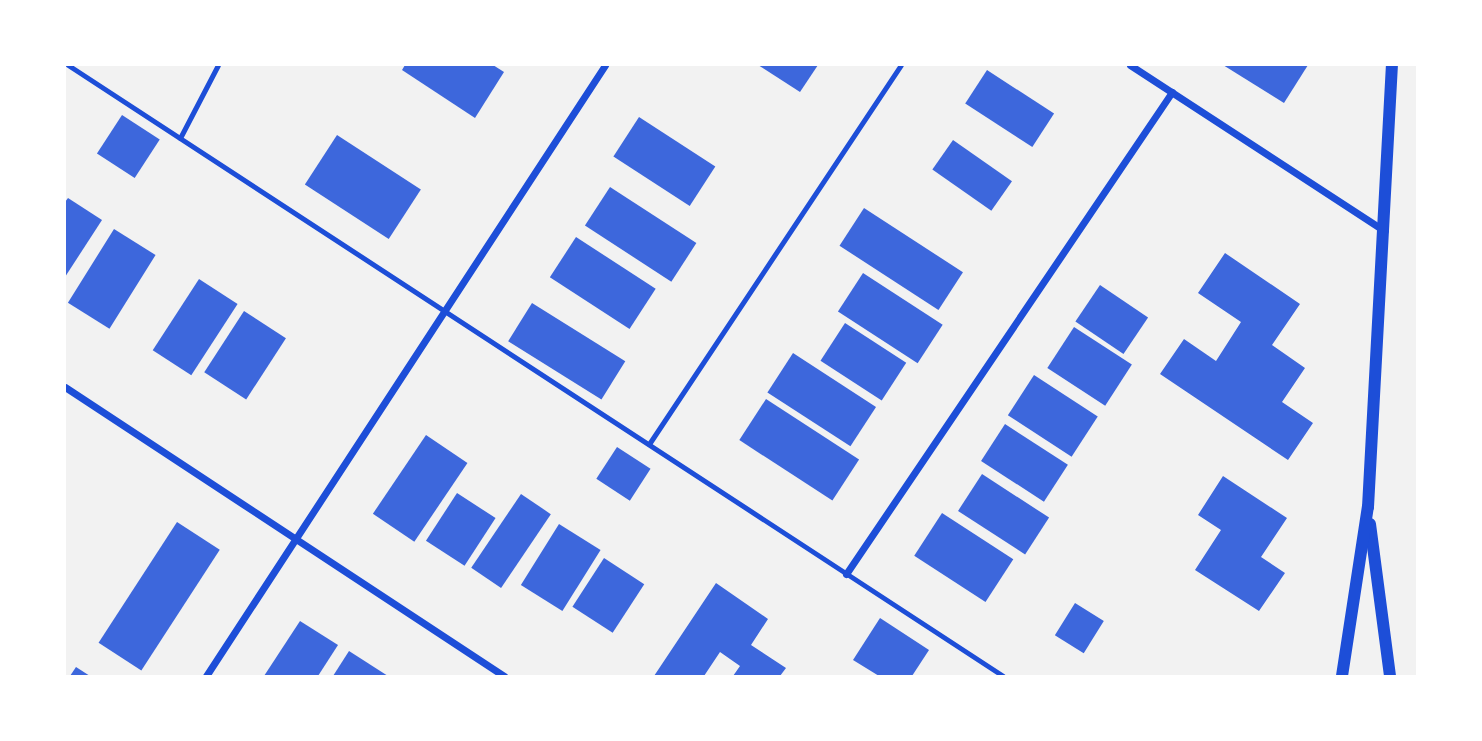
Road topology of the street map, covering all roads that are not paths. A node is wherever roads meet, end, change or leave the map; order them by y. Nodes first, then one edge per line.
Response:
1 (68, 65) edge
2 (218, 65) edge
3 (605, 65) edge
4 (901, 65) edge
5 (1130, 65) edge
6 (1391, 65) edge
7 (1172, 92) junction
8 (180, 138) junction
9 (1386, 232) junction
10 (444, 311) junction
11 (65, 387) edge
12 (649, 444) junction
13 (1368, 507) junction
14 (295, 539) junction
15 (846, 574) junction
16 (206, 676) edge
17 (505, 676) edge
18 (1003, 676) edge
19 (1342, 676) edge
20 (1390, 676) edge

1 - 8 lane
2 - 8 lane
3 - 10 street
4 - 12 lane
5 - 7 street
6 - 9 street
7 - 9 street
7 - 15 street
8 - 10 lane
9 - 13 street
10 - 12 lane
10 - 14 street
11 - 14 street
12 - 15 lane
13 - 19 street
13 - 20 street
14 - 16 street
14 - 17 street
15 - 18 lane

